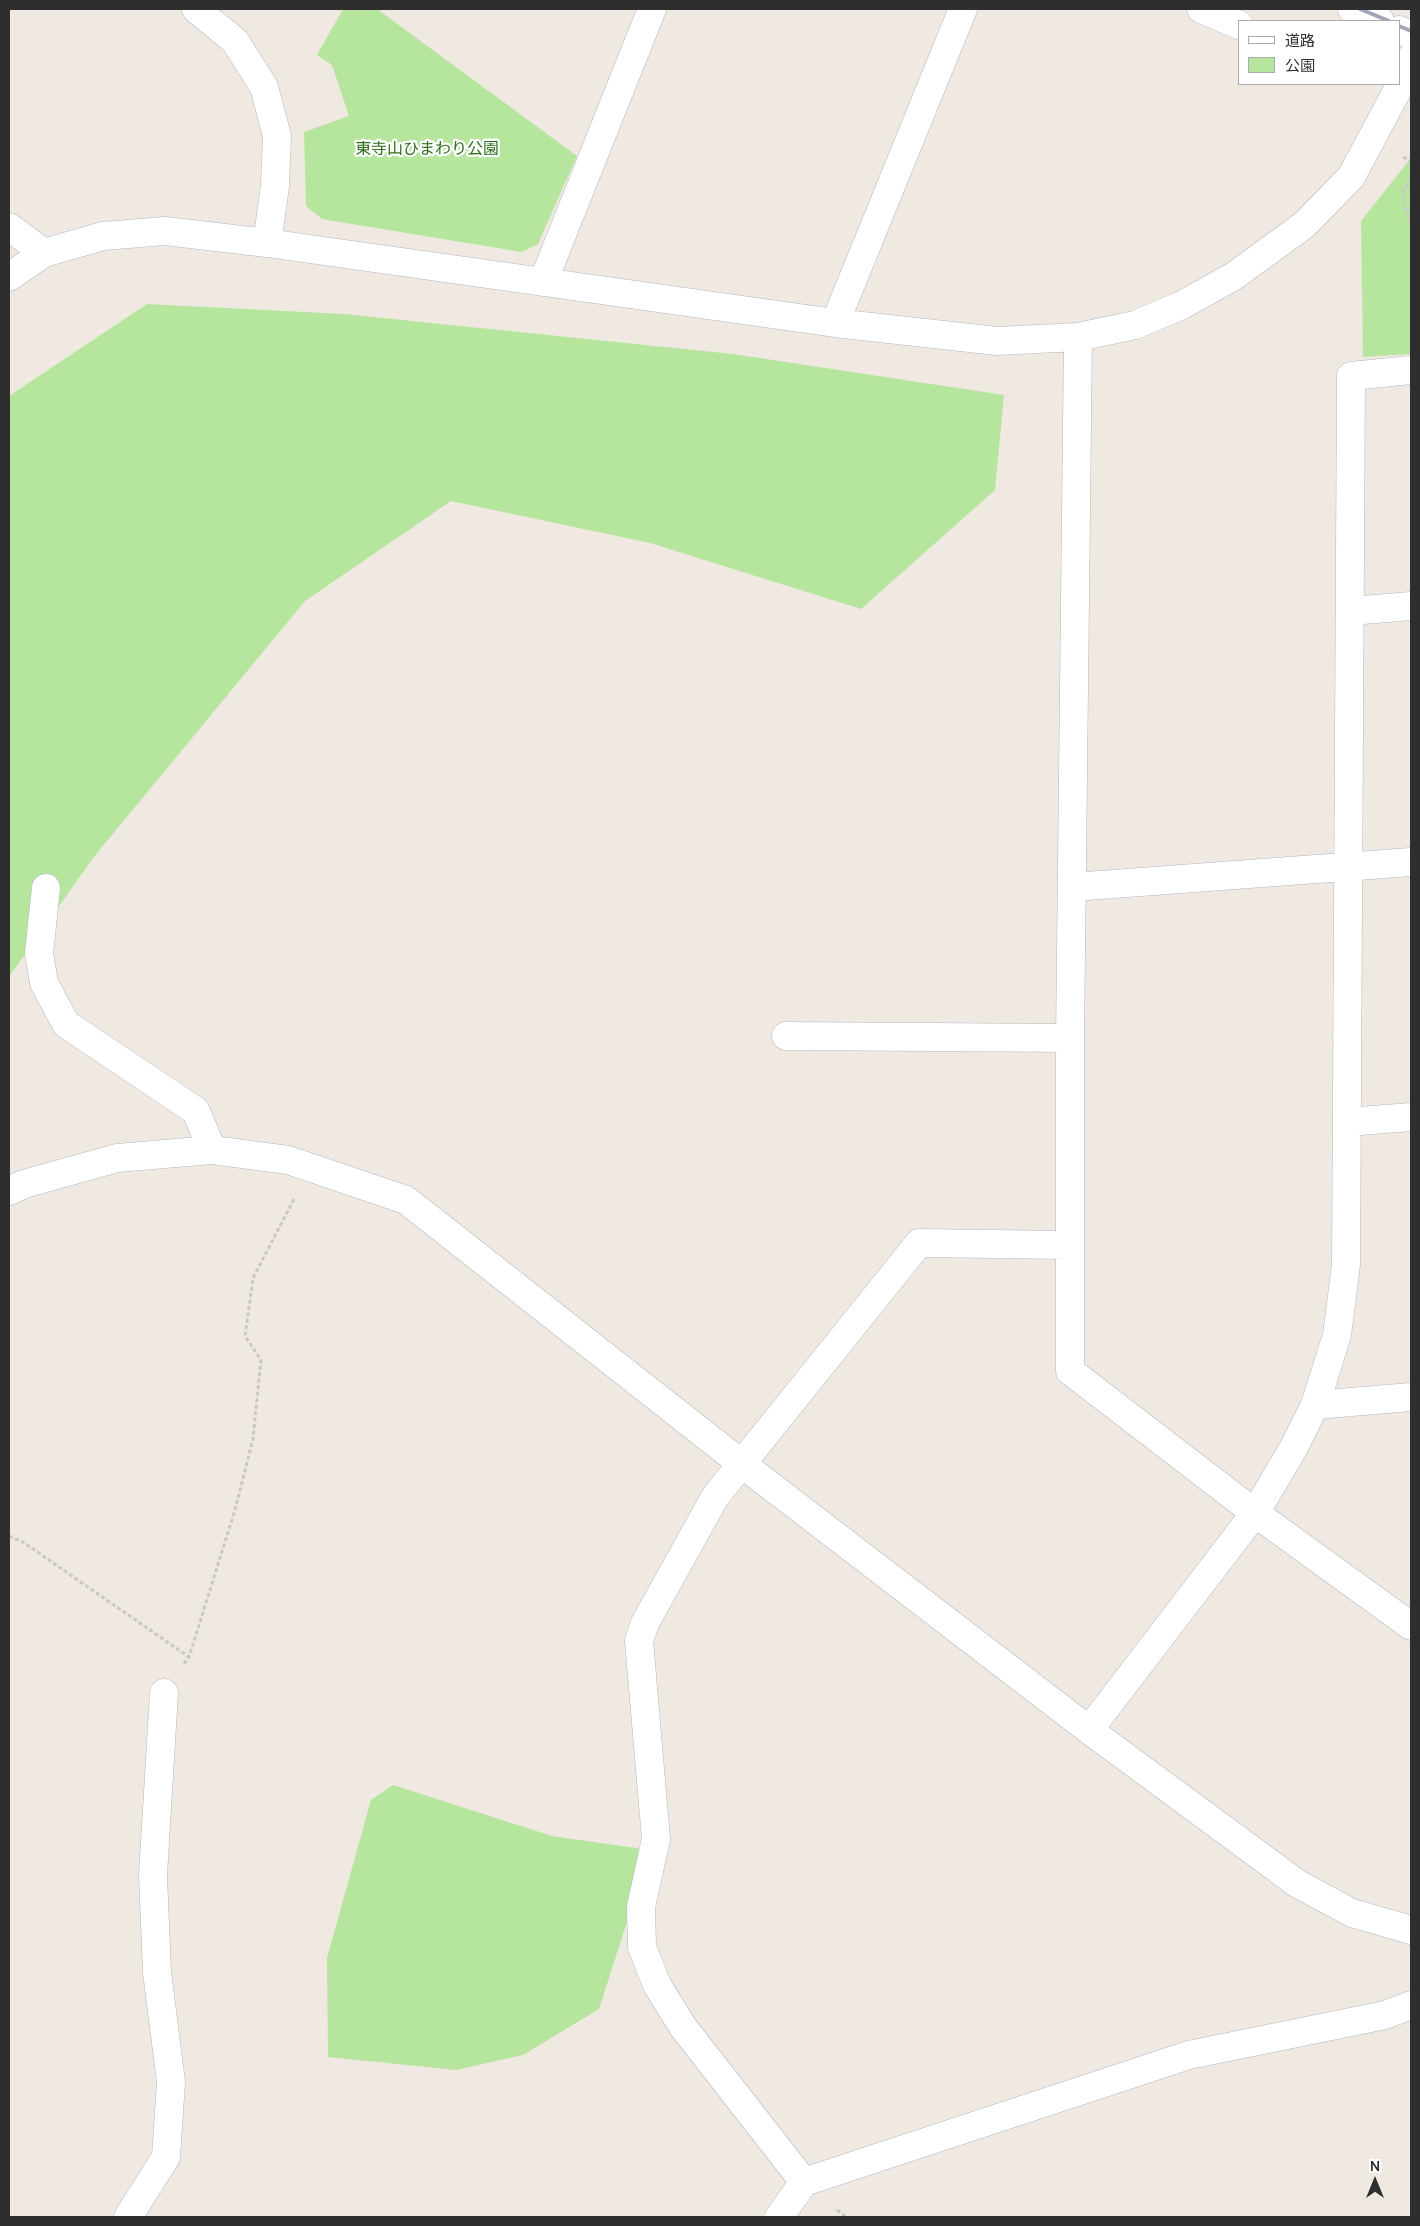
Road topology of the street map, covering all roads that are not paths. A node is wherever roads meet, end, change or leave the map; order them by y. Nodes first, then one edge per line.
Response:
1 (196, 9) edge
2 (652, 9) edge
3 (963, 9) edge
4 (1201, 9) edge
5 (1352, 9) edge
6 (1378, 20) edge
7 (1238, 24) edge
8 (1411, 58) edge
9 (1400, 72) edge
10 (1388, 87) edge
11 (9, 228) edge
12 (267, 243) junction
13 (44, 254) junction
14 (9, 277) edge
15 (543, 282) junction
16 (835, 323) junction
17 (1078, 337) junction
18 (1411, 370) edge
19 (1411, 606) edge
20 (1350, 611) junction
21 (1411, 862) edge
22 (1347, 867) junction
23 (46, 888) dead end
24 (1073, 888) junction
25 (786, 1036) dead end
26 (1070, 1038) junction
27 (1411, 1117) edge
28 (1347, 1122) junction
29 (212, 1150) junction
30 (9, 1191) edge
31 (1069, 1245) junction
32 (1411, 1396) edge
33 (1315, 1404) junction
34 (742, 1464) junction
35 (1255, 1512) junction
36 (1411, 1626) edge
37 (164, 1692) road end
38 (1088, 1730) junction
39 (1411, 1930) edge
40 (1411, 2005) edge
41 (804, 2182) junction
42 (128, 2217) edge
43 (779, 2217) edge

1 - 12 street
2 - 15 street
3 - 16 street
4 - 7 street
5 - 6 street
8 - 9 street
10 - 17 street
11 - 13 street
12 - 13 street
12 - 15 street
13 - 14 street
15 - 16 street
16 - 17 street
17 - 24 street
18 - 20 street
19 - 20 street
20 - 22 street
21 - 22 street
22 - 24 street
22 - 28 street
23 - 29 street
24 - 26 street
25 - 26 street
26 - 31 street
27 - 28 street
28 - 33 street
29 - 30 street
29 - 34 street
31 - 34 street
31 - 35 street
32 - 33 street
33 - 35 street
34 - 38 street
34 - 41 street
35 - 36 street
35 - 38 street
37 - 42 street
38 - 39 street
40 - 41 street
41 - 43 street

